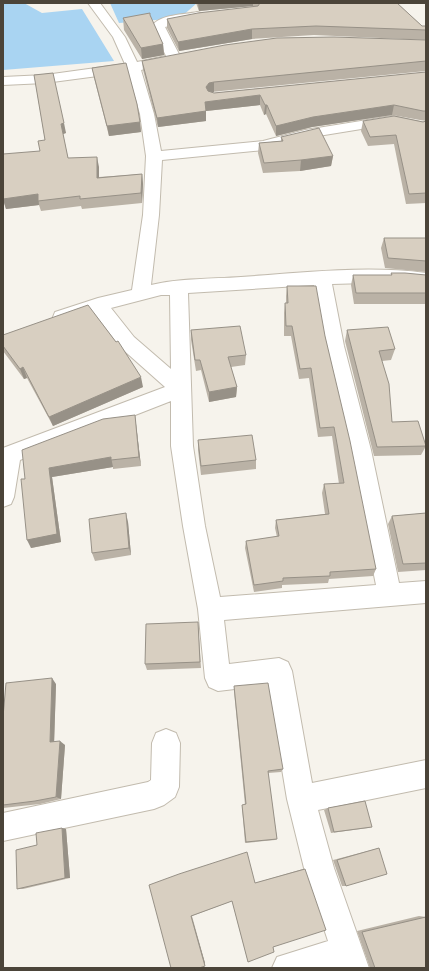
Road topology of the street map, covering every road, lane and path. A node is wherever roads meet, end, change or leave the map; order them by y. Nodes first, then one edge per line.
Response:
1 (94, 3) edge
2 (209, 15) edge
3 (188, 55) edge
4 (174, 58) junction
5 (133, 67) junction
6 (3, 82) edge
7 (424, 130) edge
8 (154, 156) junction
9 (322, 278) junction
10 (426, 279) edge
11 (179, 287) junction
12 (142, 290) junction
13 (98, 305) junction
14 (47, 322) edge
15 (181, 389) junction
16 (6, 456) edge
17 (3, 497) edge
18 (426, 592) edge
19 (390, 594) junction
20 (210, 609) junction
21 (166, 744) dead end
22 (426, 774) edge
23 (301, 799) junction
24 (3, 826) edge
25 (350, 959) edge
26 (288, 968) edge

1 - 5 street
2 - 4 street
3 - 4 street
4 - 5 street
5 - 6 street
5 - 8 street
7 - 8 street
8 - 12 street
9 - 10 street
9 - 11 street
9 - 19 street
11 - 12 street
11 - 15 street
12 - 13 street
13 - 14 street
13 - 15 street
15 - 16 street
15 - 20 street
16 - 17 street
18 - 19 street
19 - 20 street
20 - 23 street
21 - 24 street
22 - 23 street
23 - 25 street
25 - 26 street

